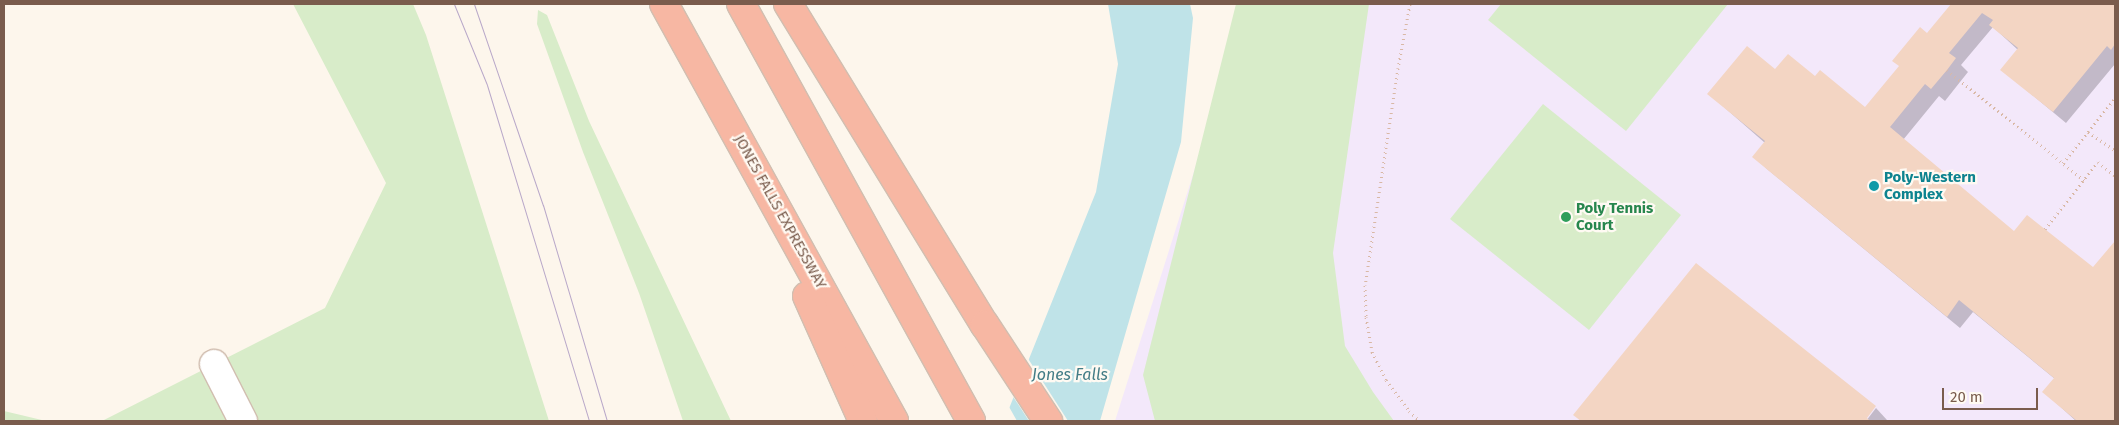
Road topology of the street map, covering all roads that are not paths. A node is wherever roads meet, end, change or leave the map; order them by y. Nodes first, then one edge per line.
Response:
1 (664, 4) edge
2 (741, 4) edge
3 (788, 4) edge
4 (726, 114) junction
5 (214, 364) dead end
6 (243, 421) edge
7 (863, 421) edge
8 (894, 421) edge
9 (972, 421) edge
10 (1048, 421) edge

1 - 4 highway, JONES FALLS EXPRESSWAY
2 - 9 highway
3 - 10 highway
4 - 7 highway
4 - 8 highway, JONES FALLS EXPRESSWAY
5 - 6 lane

